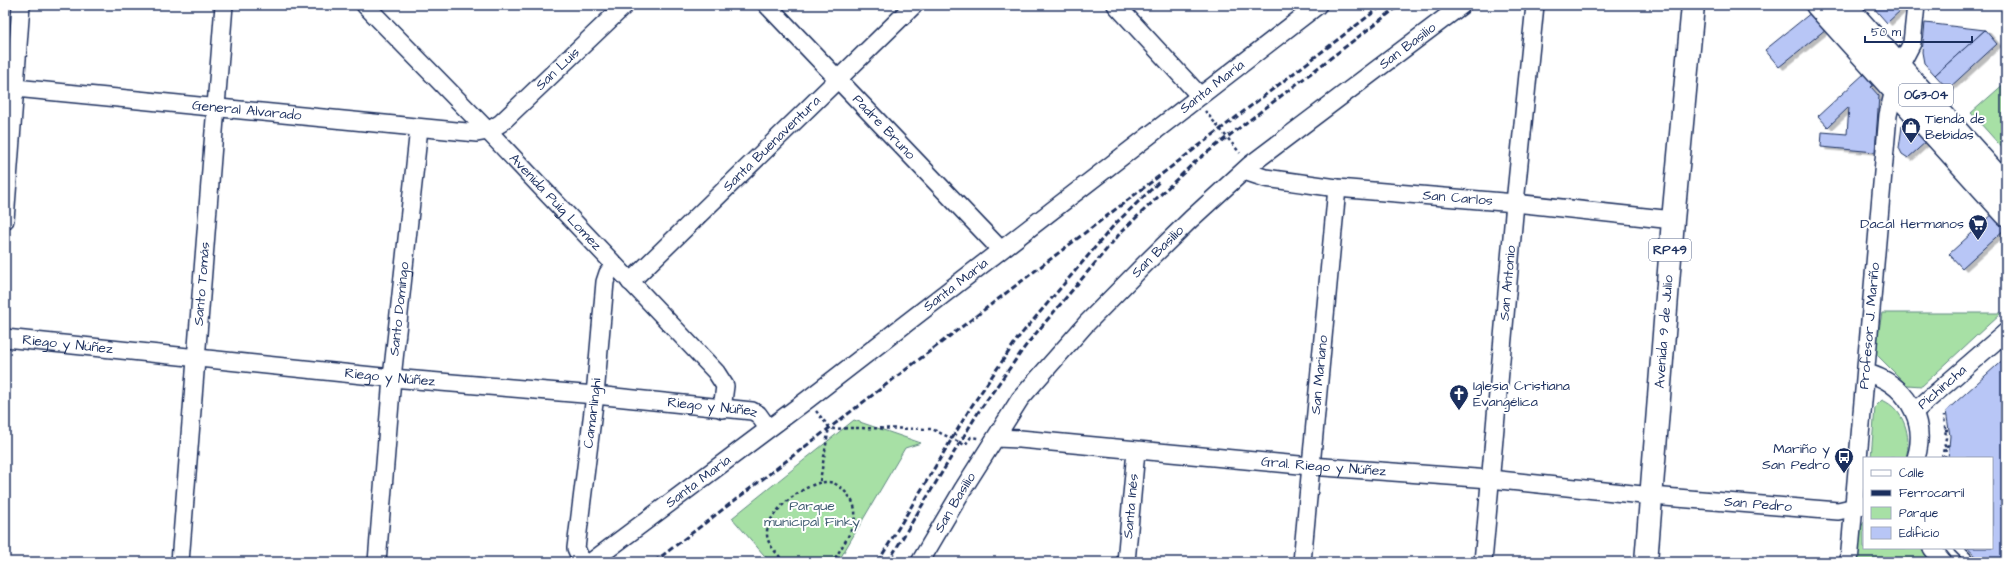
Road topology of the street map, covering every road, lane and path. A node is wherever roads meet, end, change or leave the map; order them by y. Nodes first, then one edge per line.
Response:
1 (21, 5) edge
2 (224, 5) edge
3 (365, 5) edge
4 (626, 5) edge
5 (767, 5) edge
6 (914, 5) edge
7 (1116, 5) edge
8 (1318, 5) edge
9 (1462, 5) edge
10 (1535, 5) edge
11 (1693, 5) edge
12 (1817, 5) edge
13 (1845, 5) edge
14 (1916, 5) edge
15 (1900, 66) junction
16 (837, 79) junction
17 (10, 87) edge
18 (1894, 90) junction
19 (1200, 96) junction
20 (215, 108) junction
21 (419, 128) junction
22 (488, 131) junction
23 (1247, 168) junction
24 (2006, 186) edge
25 (1337, 188) junction
26 (1515, 203) junction
27 (2006, 214) edge
28 (5, 220) edge
29 (1673, 220) junction
30 (1000, 249) junction
31 (614, 265) junction
32 (630, 282) junction
33 (2006, 332) edge
34 (5, 338) edge
35 (197, 357) junction
36 (1866, 373) junction
37 (392, 378) junction
38 (595, 395) junction
39 (807, 400) junction
40 (722, 408) junction
41 (1915, 411) junction
42 (1944, 415) dead end
43 (829, 427) junction
44 (768, 428) junction
45 (1945, 430) junction
46 (1950, 430) dead end
47 (996, 438) junction
48 (1950, 445) dead end
49 (1136, 451) junction
50 (1916, 457) edge
51 (1943, 457) edge
52 (1943, 457) edge
53 (1310, 466) junction
54 (1490, 479) junction
55 (820, 482) junction
56 (1652, 496) junction
57 (1859, 506) edge
58 (1959, 549) edge
59 (180, 562) edge
60 (376, 562) edge
61 (582, 562) edge
62 (591, 562) edge
63 (784, 562) edge
64 (833, 562) edge
65 (920, 562) edge
66 (1126, 562) edge
67 (1302, 562) edge
68 (1483, 562) edge
69 (1646, 562) edge
70 (1849, 562) edge
71 (1972, 562) edge

1 - 17 street
2 - 20 street, Santo Tomás
3 - 22 street, Avenida Puig Lomez
4 - 22 street, San Luis
5 - 16 street, Padre Bruno
6 - 16 street, Santa Buenaventura
7 - 19 street
8 - 19 street, Santa María
9 - 23 street, San Basilio
10 - 26 street, San Antonio
11 - 29 main road, Avenida 9 de Julio / RP49
12 - 18 main road, 063-04
13 - 15 main road, 063-04
14 - 15 street
15 - 24 main road, 063-04
16 - 30 street, Padre Bruno
16 - 32 street, Santa Buenaventura
17 - 20 street, General Alvarado
17 - 28 street
18 - 27 main road, 063-04
18 - 36 street, Profesor J. Mariño
19 - 23 path
19 - 30 street, Santa María
20 - 21 street, General Alvarado
20 - 35 street, Santo Tomás
21 - 22 street, General Alvarado
21 - 37 street, Santo Domingo
22 - 31 street, Avenida Puig Lomez
23 - 25 street, San Carlos
23 - 47 street, San Basilio
25 - 26 street, San Carlos
25 - 53 street, San Mariano
26 - 29 street, San Carlos
26 - 54 street, San Antonio
29 - 56 main road, Avenida 9 de Julio / RP49
30 - 39 street, Santa María
31 - 32 street, Avenida Puig Lomez
31 - 38 street, Camarlinghi
32 - 40 street, Avenida Puig Lomez
33 - 41 street, Pichincha
34 - 35 street, Riego y Núñez
35 - 37 street, Riego y Núñez
35 - 59 street, Santo Tomás
36 - 41 street
36 - 57 street, Profesor J. Mariño
37 - 38 street, Riego y Núñez
37 - 60 street, Santo Domingo
38 - 40 street, Riego y Núñez
38 - 61 street, Camarlinghi
39 - 43 path
39 - 44 street, Santa María
40 - 44 street, Riego y Núñez
41 - 50 street, Pichincha
42 - 45 path
43 - 47 path
43 - 55 path
44 - 62 street, Santa María
45 - 46 path
45 - 51 path
47 - 49 street, Gral. Riego y Núñez
47 - 65 street, San Basilio
48 - 52 path
49 - 53 street, Gral. Riego y Núñez
49 - 66 street, Santa Inés
53 - 54 street, Gral. Riego y Núñez
53 - 67 street, San Mariano
54 - 56 street, Gral. Riego y Núñez
54 - 68 street, San Antonio
55 - 63 path
55 - 64 path
56 - 57 street, San Pedro
56 - 69 main road, Avenida 9 de Julio / RP49
57 - 70 street, Profesor J. Mariño
58 - 71 lane

